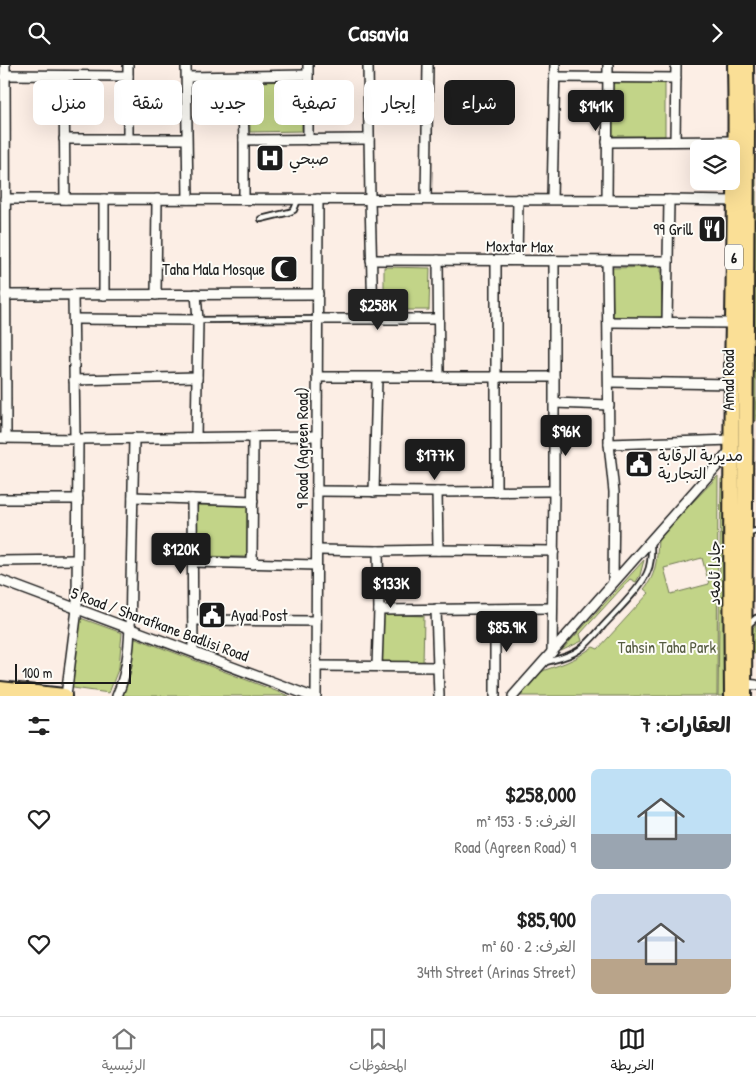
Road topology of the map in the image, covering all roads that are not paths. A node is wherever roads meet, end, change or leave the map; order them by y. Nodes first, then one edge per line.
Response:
1 (5, 65) edge
2 (128, 65) edge
3 (186, 65) edge
4 (308, 65) edge
5 (368, 65) edge
6 (428, 65) edge
7 (554, 65) edge
8 (608, 65) edge
9 (676, 65) edge
10 (735, 65) edge
11 (746, 65) edge
12 (5, 75) junction
13 (64, 75) junction
14 (308, 75) junction
15 (128, 76) junction
16 (187, 77) junction
17 (242, 77) junction
18 (554, 77) junction
19 (608, 77) junction
20 (676, 78) junction
21 (3, 108) edge
22 (751, 111) edge
23 (64, 139) junction
24 (128, 139) junction
25 (186, 139) junction
26 (369, 139) junction
27 (746, 139) edge
28 (244, 140) junction
29 (308, 140) junction
30 (675, 141) junction
31 (608, 143) junction
32 (5, 199) junction
33 (65, 199) junction
34 (104, 199) junction
35 (157, 199) junction
36 (188, 199) junction
37 (244, 199) junction
38 (318, 199) junction
39 (370, 199) junction
40 (426, 199) junction
41 (518, 199) junction
42 (552, 199) junction
43 (298, 200) junction
44 (607, 200) junction
45 (669, 200) junction
46 (736, 201) junction
47 (261, 219) dead end
48 (3, 234) edge
49 (371, 260) junction
50 (438, 260) junction
51 (517, 260) junction
52 (496, 261) junction
53 (554, 261) junction
54 (607, 261) junction
55 (668, 261) junction
56 (196, 294) junction
57 (318, 294) junction
58 (6, 295) junction
59 (73, 295) junction
60 (104, 295) junction
61 (156, 295) junction
62 (74, 319) junction
63 (198, 319) junction
64 (318, 319) junction
65 (373, 319) junction
66 (438, 319) junction
67 (608, 322) junction
68 (667, 323) junction
69 (733, 323) junction
70 (3, 377) edge
71 (197, 377) junction
72 (317, 377) junction
73 (438, 377) junction
74 (496, 377) junction
75 (554, 377) junction
76 (377, 378) junction
77 (74, 380) junction
78 (609, 382) junction
79 (733, 384) junction
80 (554, 403) junction
81 (609, 405) junction
82 (317, 436) junction
83 (196, 437) junction
84 (253, 437) junction
85 (3, 438) edge
86 (76, 438) junction
87 (134, 438) junction
88 (610, 444) junction
89 (732, 445) junction
90 (317, 491) junction
91 (496, 491) junction
92 (554, 491) junction
93 (374, 492) junction
94 (437, 493) junction
95 (133, 497) junction
96 (0, 499) edge
97 (78, 499) junction
98 (192, 499) junction
99 (253, 501) junction
100 (751, 533) edge
101 (651, 541) junction
102 (316, 550) junction
103 (438, 550) junction
104 (378, 551) junction
105 (554, 551) junction
106 (77, 560) junction
107 (0, 561) edge
108 (192, 562) junction
109 (252, 564) junction
110 (316, 565) junction
111 (0, 579) edge
112 (613, 582) junction
113 (552, 608) junction
114 (77, 609) junction
115 (436, 609) junction
116 (496, 609) junction
117 (379, 610) junction
118 (756, 618) edge
119 (193, 620) junction
120 (316, 621) junction
121 (130, 629) junction
122 (745, 629) junction
123 (193, 651) junction
124 (552, 653) junction
125 (542, 663) junction
126 (316, 666) junction
127 (377, 666) junction
128 (439, 667) junction
129 (0, 689) edge
130 (741, 693) edge
131 (65, 696) edge
132 (117, 696) edge
133 (310, 696) edge
134 (316, 696) edge
135 (439, 696) edge
136 (495, 696) edge
137 (513, 696) edge

1 - 12 street
2 - 15 street
3 - 16 street
4 - 14 street
5 - 26 street
6 - 40 street
7 - 18 street
8 - 19 street
9 - 20 street
10 - 27 main road, 6
11 - 22 main road, Amad Road / 6
12 - 13 street
12 - 21 street
13 - 15 street
13 - 23 street
14 - 17 street
14 - 29 street
15 - 24 street
16 - 17 street
16 - 25 street
17 - 28 street
18 - 19 street
18 - 42 street
19 - 20 street
19 - 31 street
20 - 30 street
21 - 32 street
22 - 27 main road, Amad Road / 6
23 - 24 street
23 - 33 street
24 - 25 street
25 - 36 street
26 - 29 street
26 - 39 street
27 - 30 street
27 - 46 main road, 6
27 - 100 main road, Amad Road / 6
28 - 29 street
28 - 37 street
30 - 31 street
31 - 44 street
32 - 33 street
32 - 48 street
33 - 34 street
34 - 35 street
34 - 60 street
35 - 36 street
35 - 61 street
36 - 37 street
37 - 43 street
38 - 39 street
38 - 43 street
38 - 57 street, 9 Road (Agreen Road)
39 - 40 street
39 - 49 street
40 - 41 street
41 - 42 street
41 - 51 street
42 - 44 street
43 - 47 lane
44 - 45 street
45 - 46 street
45 - 55 street
46 - 69 main road, 6
48 - 58 street
49 - 50 street, Moxtar Max
49 - 65 street
50 - 52 street, Moxtar Max
50 - 66 street
51 - 52 street, Moxtar Max
51 - 53 street, Moxtar Max
52 - 74 street
53 - 54 street, Moxtar Max
53 - 75 street
54 - 55 street, Moxtar Max
54 - 67 street
55 - 68 street
56 - 57 street
56 - 61 street
56 - 63 street
57 - 64 street, 9 Road (Agreen Road)
58 - 59 street
58 - 70 street
59 - 60 street
59 - 62 street
60 - 61 street
62 - 63 street
62 - 77 street
63 - 64 lane
63 - 71 street
64 - 65 street
64 - 72 street, 9 Road (Agreen Road)
65 - 66 street
66 - 73 street
67 - 68 street
67 - 78 street
68 - 69 street
69 - 79 main road, 6
70 - 85 street
71 - 77 street
71 - 83 street
72 - 76 street
72 - 82 street, 9 Road (Agreen Road)
73 - 74 street
73 - 76 street
74 - 75 street
74 - 91 street
75 - 80 street
76 - 93 street
77 - 86 street
78 - 79 street
78 - 81 street
79 - 89 main road, 6
80 - 81 street
80 - 92 street
81 - 88 street
82 - 84 street
82 - 90 street, 9 Road (Agreen Road)
83 - 84 street
83 - 87 street
84 - 99 street
85 - 86 street
86 - 87 street
86 - 97 street
87 - 95 street
88 - 89 street
88 - 112 street
89 - 101 street
89 - 130 main road, جادا ئامەد / 6
90 - 93 street
90 - 102 street, 9 Road (Agreen Road)
91 - 92 street
91 - 94 street
92 - 105 street
93 - 94 street
94 - 103 street
95 - 98 street
95 - 121 street
96 - 97 street
97 - 106 street
98 - 99 street
98 - 108 street
99 - 109 street
100 - 122 main road, Amad Road / 6
101 - 112 street
101 - 125 lane
102 - 104 street
102 - 110 street, 9 Road (Agreen Road)
103 - 104 street
103 - 105 street
104 - 117 street
105 - 113 street
106 - 107 street
106 - 114 street
108 - 109 street
108 - 119 street
109 - 110 street
110 - 120 street, 9 Road (Agreen Road)
111 - 114 street, 5 Road / Sharafkane Badlisi Road
112 - 124 street
113 - 116 street
113 - 124 street
114 - 121 street, 5 Road / Sharafkane Badlisi Road
114 - 131 street
115 - 116 street
115 - 117 street
115 - 128 street
116 - 136 street
117 - 127 street
118 - 122 lane
119 - 120 street
119 - 123 street
120 - 126 street, 9 Road (Agreen Road)
121 - 123 street, 5 Road / Sharafkane Badlisi Road
121 - 132 street
122 - 130 main road, Amad Road / 6
123 - 133 street, 5 Road / Sharafkane Badlisi Road
124 - 125 street
125 - 137 street
126 - 127 street
126 - 134 street, 9 Road (Agreen Road)
127 - 128 street
128 - 135 street
129 - 131 main road

